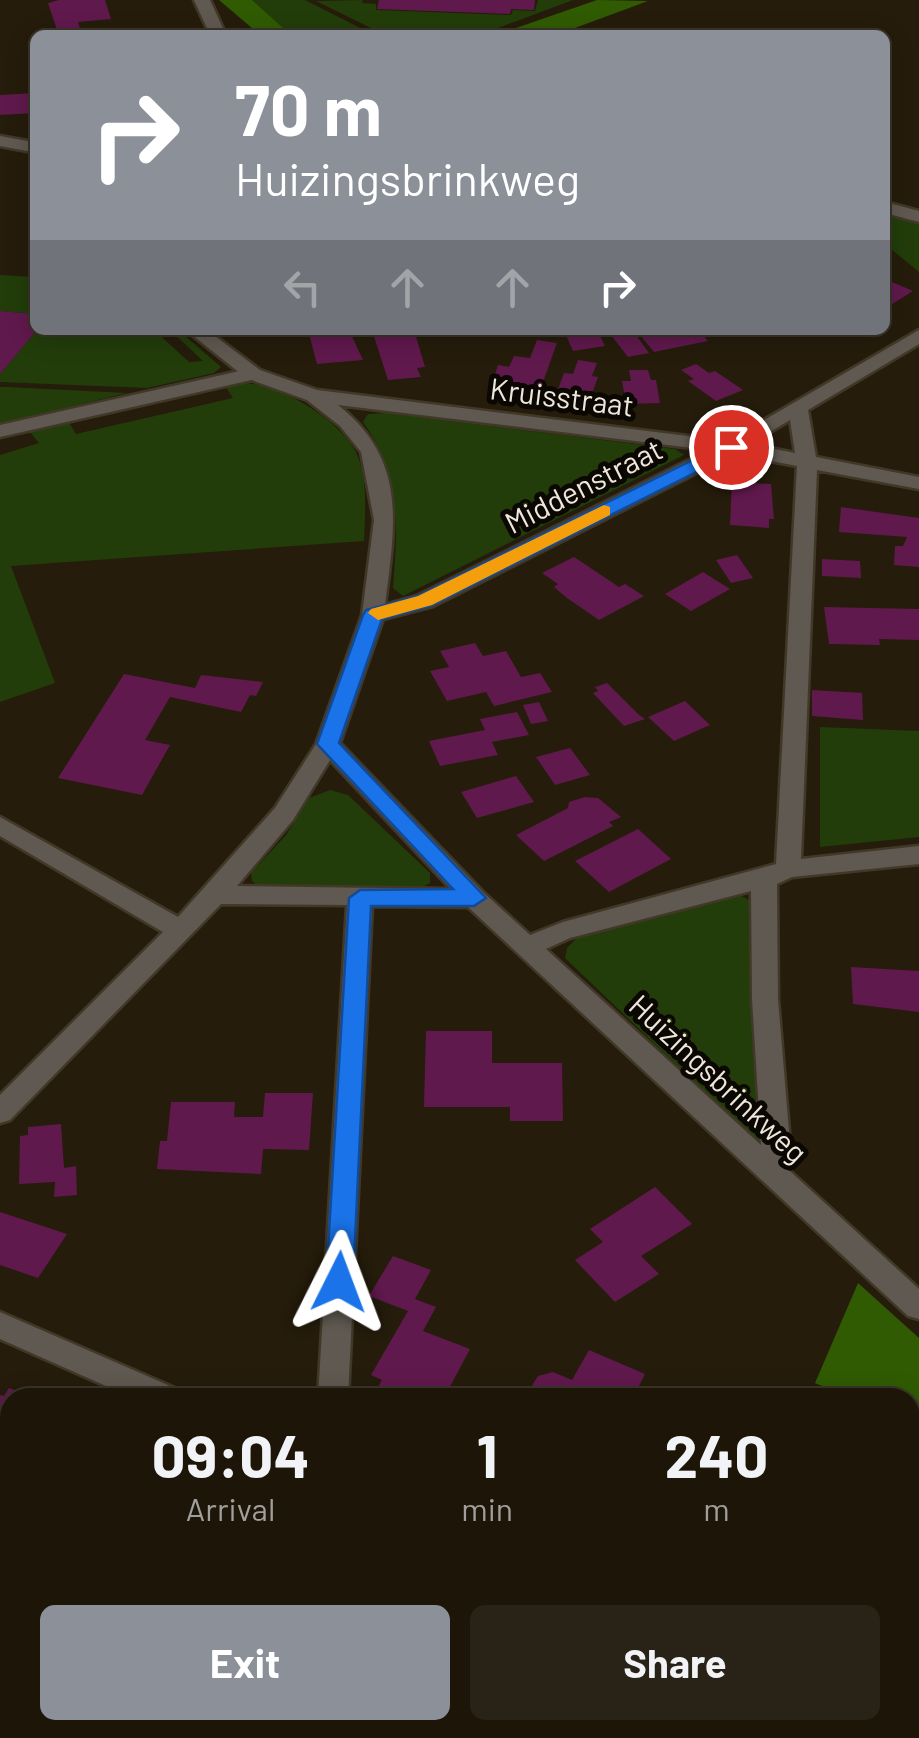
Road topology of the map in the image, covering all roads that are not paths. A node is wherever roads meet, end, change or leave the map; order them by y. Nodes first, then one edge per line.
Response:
1 (202, 0) edge
2 (216, 30) edge
3 (890, 208) edge
4 (919, 217) edge
5 (202, 335) edge
6 (919, 336) edge
7 (253, 374) junction
8 (314, 396) junction
9 (798, 408) junction
10 (0, 431) edge
11 (731, 447) junction
12 (807, 462) junction
13 (919, 483) edge
14 (373, 615) junction
15 (328, 744) junction
16 (0, 825) edge
17 (919, 855) edge
18 (776, 874) junction
19 (215, 896) junction
20 (360, 898) junction
21 (474, 898) junction
22 (181, 931) junction
23 (528, 946) junction
24 (0, 1112) edge
25 (765, 1164) junction
26 (919, 1307) edge
27 (0, 1325) edge
28 (143, 1388) edge
29 (334, 1388) edge

1 - 2 street
3 - 4 street
5 - 7 street
6 - 9 street, Middenstraat
7 - 8 street
7 - 10 street
8 - 11 street, Kruisstraat
8 - 14 street
9 - 11 street, Middenstraat
9 - 12 street
11 - 12 street, Kruisstraat
11 - 14 street, Middenstraat
12 - 13 street, Kruisstraat
12 - 18 street
14 - 15 street
15 - 19 street
15 - 21 street, Huizingsbrinkweg
16 - 22 street
17 - 18 street
18 - 23 street
18 - 25 street
19 - 20 street
19 - 22 street
20 - 21 street
20 - 29 street
21 - 23 street, Huizingsbrinkweg
22 - 24 street
23 - 25 street, Huizingsbrinkweg
25 - 26 street, Huizingsbrinkweg
27 - 28 street

